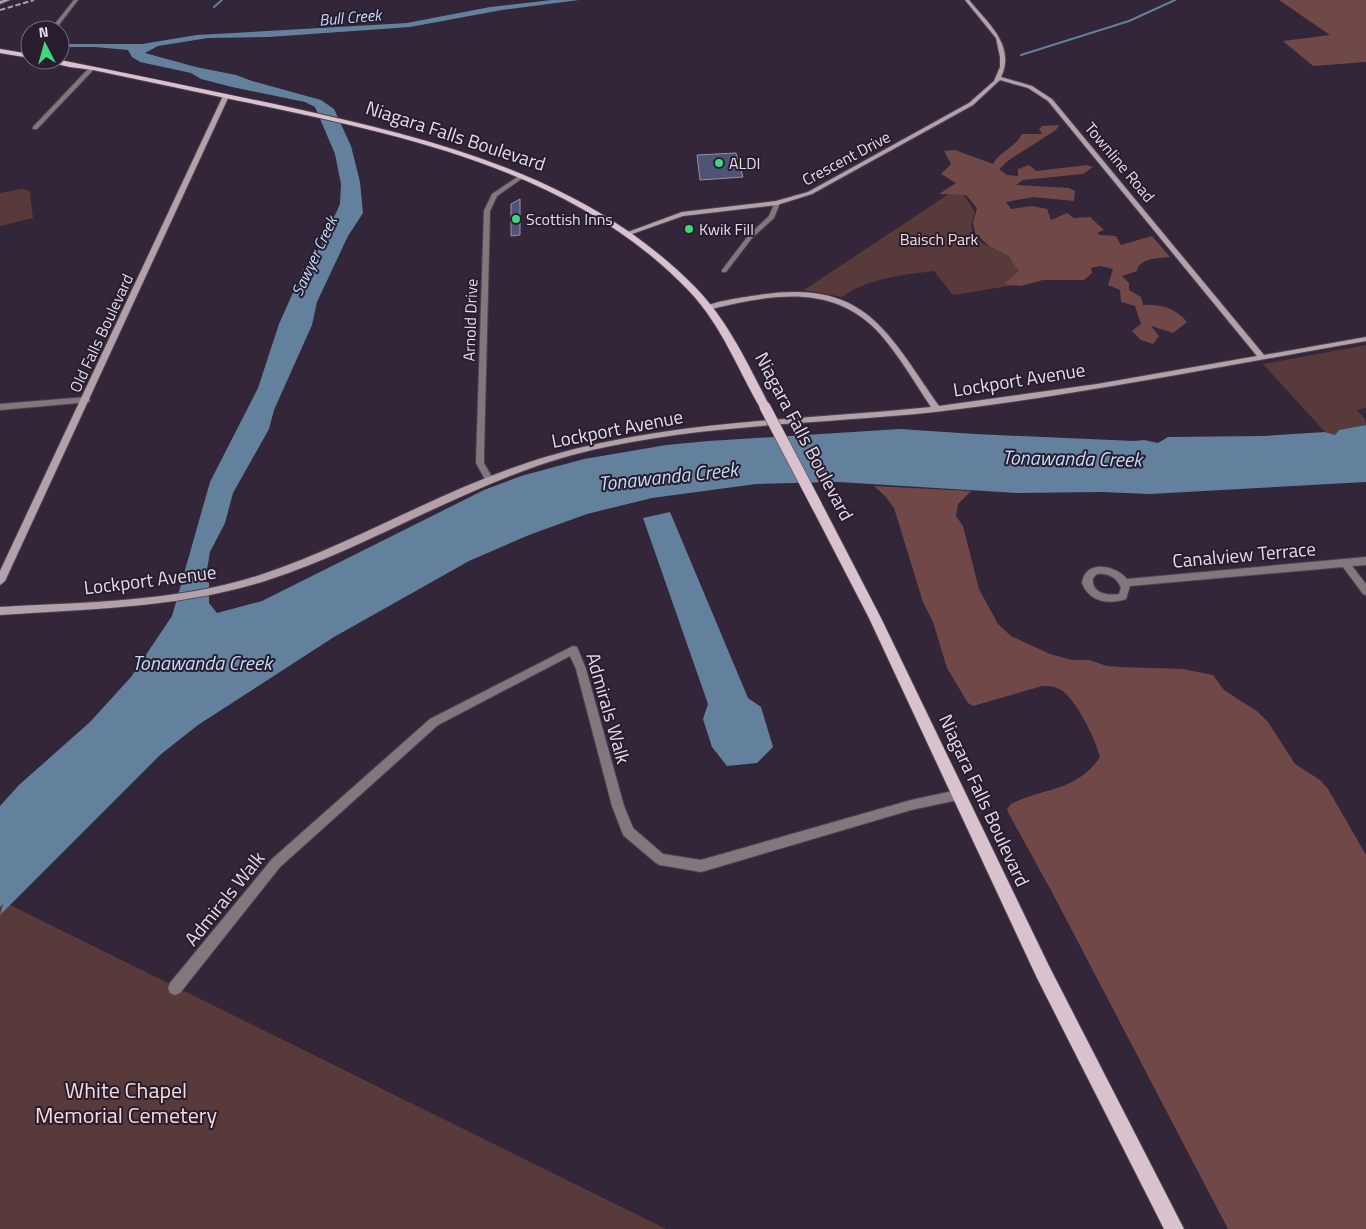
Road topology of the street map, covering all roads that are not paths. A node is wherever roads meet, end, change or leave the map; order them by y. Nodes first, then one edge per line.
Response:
1 (8, 0) edge
2 (76, 0) edge
3 (967, 0) edge
4 (0, 3) edge
5 (60, 20) edge
6 (0, 51) edge
7 (20, 54) edge
8 (70, 64) edge
9 (92, 68) junction
10 (999, 78) junction
11 (226, 96) junction
12 (35, 128) dead end
13 (522, 176) junction
14 (777, 203) junction
15 (630, 233) junction
16 (724, 271) dead end
17 (707, 308) junction
18 (1366, 339) edge
19 (1261, 356) junction
20 (86, 400) junction
21 (0, 407) edge
22 (937, 409) junction
23 (489, 479) junction
24 (1366, 561) edge
25 (1345, 563) junction
26 (0, 581) edge
27 (1125, 583) dead end
28 (1366, 591) edge
29 (0, 611) edge
30 (958, 795) junction
31 (175, 988) dead end
32 (1174, 1229) edge

1 - 4 street
2 - 5 street
3 - 10 street
6 - 7 main road
8 - 9 main road, Niagara Falls Boulevard
9 - 11 main road, Niagara Falls Boulevard
9 - 12 street
10 - 14 street, Crescent Drive
10 - 19 street, Townline Road
11 - 13 main road, Niagara Falls Boulevard
11 - 20 street, Old Falls Boulevard
13 - 15 main road, Niagara Falls Boulevard
13 - 23 street, Arnold Drive
14 - 15 street, Crescent Drive
14 - 16 street
15 - 17 main road, Niagara Falls Boulevard
17 - 22 street
17 - 30 main road, Niagara Falls Boulevard, bridge
18 - 19 street, Lockport Avenue
19 - 22 street, Lockport Avenue
20 - 21 street
20 - 26 street, Old Falls Boulevard
22 - 23 street, Lockport Avenue
23 - 29 street, Lockport Avenue
24 - 25 street, Canalview Terrace
25 - 27 street, Canalview Terrace
25 - 28 street
30 - 31 street, Admirals Walk
30 - 32 main road, Niagara Falls Boulevard

